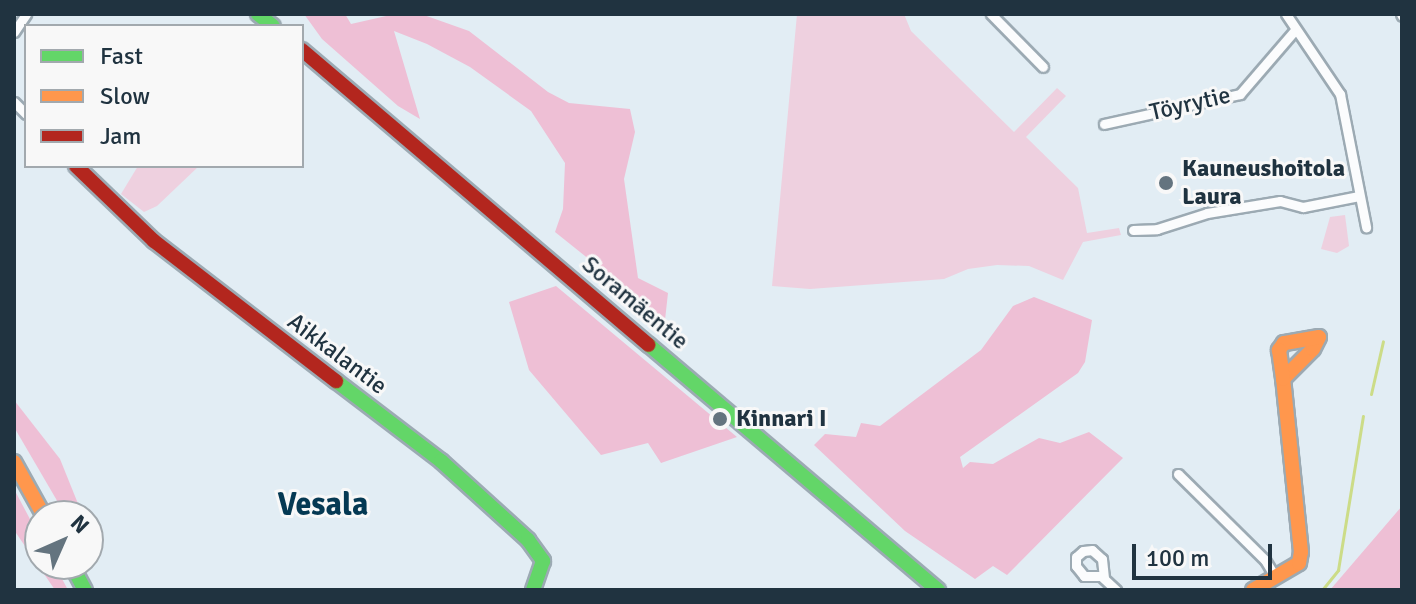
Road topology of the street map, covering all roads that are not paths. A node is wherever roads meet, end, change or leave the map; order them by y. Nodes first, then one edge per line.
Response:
1 (26, 14) edge
2 (991, 14) edge
3 (1286, 14) edge
4 (1295, 30) junction
5 (14, 32) edge
6 (304, 52) edge
7 (1043, 67) dead end
8 (1104, 124) dead end
9 (78, 168) edge
10 (1359, 196) junction
11 (1366, 227) dead end
12 (1133, 230) dead end
13 (1283, 379) dead end
14 (14, 462) edge
15 (1178, 474) dead end
16 (35, 500) edge
17 (1104, 578) dead end
18 (1276, 578) junction
19 (533, 590) edge
20 (938, 590) edge
21 (1116, 590) edge
22 (1253, 590) edge

1 - 5 street
2 - 7 street
3 - 4 street
4 - 8 street, Töyrytie
4 - 10 street
6 - 20 main road, Soramäentie
9 - 19 main road, Aikkalantie
10 - 11 street
10 - 12 street
13 - 18 main road
14 - 16 main road
15 - 18 street
17 - 21 street
18 - 22 main road

